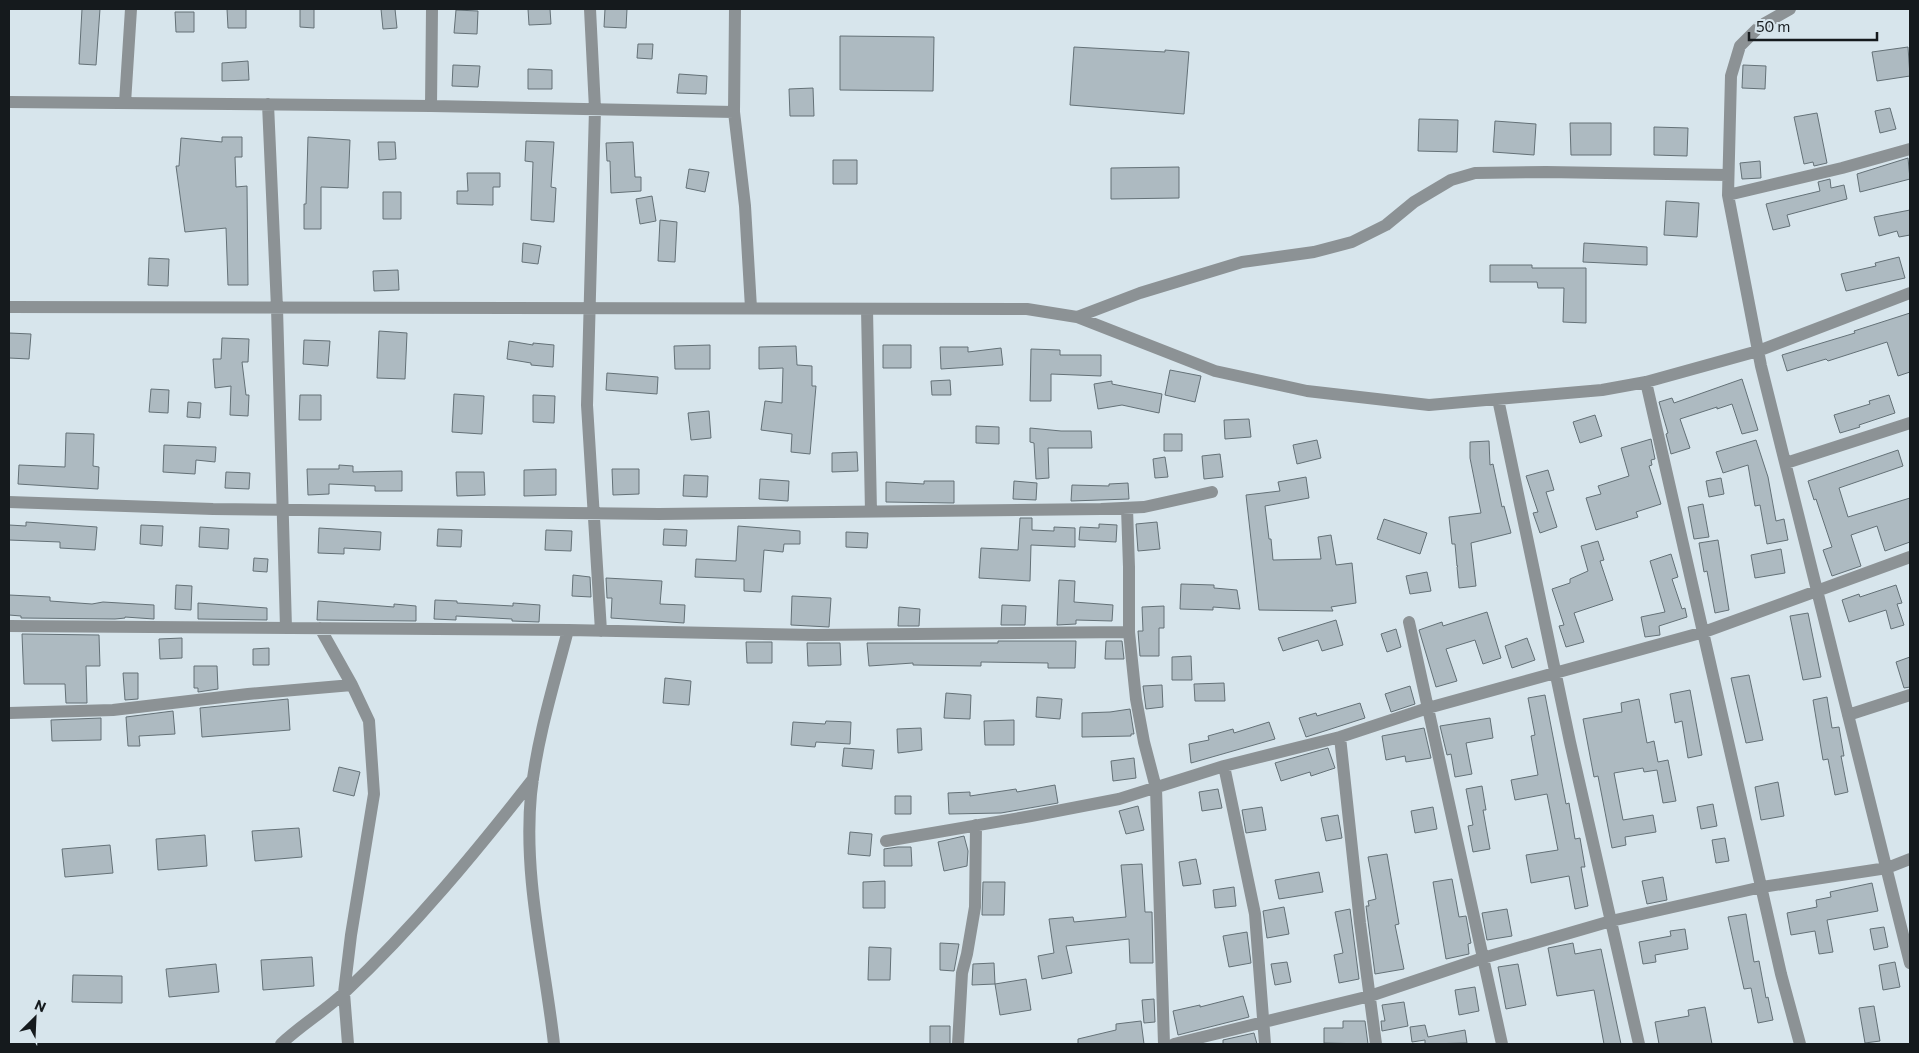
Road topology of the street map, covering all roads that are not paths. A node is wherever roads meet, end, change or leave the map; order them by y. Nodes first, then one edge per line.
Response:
1 (131, 9) edge
2 (432, 9) edge
3 (590, 9) edge
4 (735, 9) edge
5 (1790, 9) edge
6 (9, 102) edge
7 (125, 103) junction
8 (268, 104) junction
9 (431, 106) junction
10 (595, 109) junction
11 (734, 112) junction
12 (1910, 149) edge
13 (1728, 175) junction
14 (1728, 195) junction
15 (1910, 293) edge
16 (9, 307) edge
17 (278, 308) junction
18 (591, 308) junction
19 (751, 308) junction
20 (867, 309) junction
21 (1077, 317) junction
22 (1758, 351) junction
23 (1646, 382) junction
24 (1498, 399) junction
25 (1910, 422) edge
26 (1786, 463) junction
27 (1212, 492) dead end
28 (9, 502) edge
29 (1126, 508) junction
30 (282, 509) junction
31 (871, 512) junction
32 (595, 513) junction
33 (1910, 557) edge
34 (1818, 592) junction
35 (1409, 622) dead end
36 (9, 626) edge
37 (286, 628) junction
38 (320, 628) junction
39 (568, 630) junction
40 (601, 631) junction
41 (1129, 632) junction
42 (1704, 632) junction
43 (1556, 673) junction
44 (352, 685) junction
45 (1910, 695) edge
46 (1428, 708) junction
47 (9, 713) edge
48 (1848, 715) junction
49 (1340, 737) junction
50 (1224, 766) junction
51 (534, 777) junction
52 (1156, 788) junction
53 (976, 825) junction
54 (886, 841) dead end
55 (1910, 859) edge
56 (1886, 868) junction
57 (1762, 887) junction
58 (1611, 921) junction
59 (1483, 958) junction
60 (1910, 963) edge
61 (344, 993) junction
62 (1370, 996) junction
63 (1264, 1021) junction
64 (281, 1044) edge
65 (348, 1044) edge
66 (554, 1044) edge
67 (958, 1044) edge
68 (1164, 1044) edge
69 (1174, 1044) edge
70 (1265, 1044) edge
71 (1376, 1044) edge
72 (1502, 1044) edge
73 (1639, 1044) edge
74 (1800, 1044) edge

1 - 7 street
2 - 9 street
3 - 10 street
4 - 11 street
5 - 13 street
6 - 7 street
7 - 8 street
8 - 9 street
8 - 17 street
9 - 10 street
10 - 11 street
10 - 18 street
11 - 19 street
12 - 14 street
13 - 14 street
13 - 21 street
14 - 22 street
15 - 22 street
16 - 17 street
17 - 18 street
17 - 30 street
18 - 19 street
18 - 32 street
19 - 20 street
20 - 21 street
20 - 31 street
21 - 24 street
22 - 23 street
22 - 26 street
23 - 24 street
23 - 42 street
24 - 43 street
25 - 26 street
26 - 34 street
27 - 29 street
28 - 30 street
29 - 31 street
29 - 41 street
30 - 32 street
30 - 37 street
31 - 32 street
32 - 40 street
33 - 34 street
34 - 42 street
34 - 48 street
35 - 46 street
36 - 37 street
37 - 38 street
38 - 39 street
38 - 44 street
39 - 40 street
39 - 51 street
40 - 41 street
41 - 52 street
42 - 43 street
42 - 57 street
43 - 46 street
43 - 58 street
44 - 47 street
44 - 61 street
45 - 48 street
46 - 49 street
46 - 59 street
48 - 56 street
49 - 50 street
49 - 62 street
50 - 52 street
50 - 63 street
51 - 61 street
51 - 66 street
52 - 53 street
52 - 68 street
53 - 54 street
53 - 67 street
55 - 56 street
56 - 57 street
56 - 60 street
57 - 58 street
57 - 74 street
58 - 59 street
58 - 73 street
59 - 62 street
59 - 72 street
61 - 64 street
61 - 65 street
62 - 63 street
62 - 71 street
63 - 69 street
63 - 70 street

